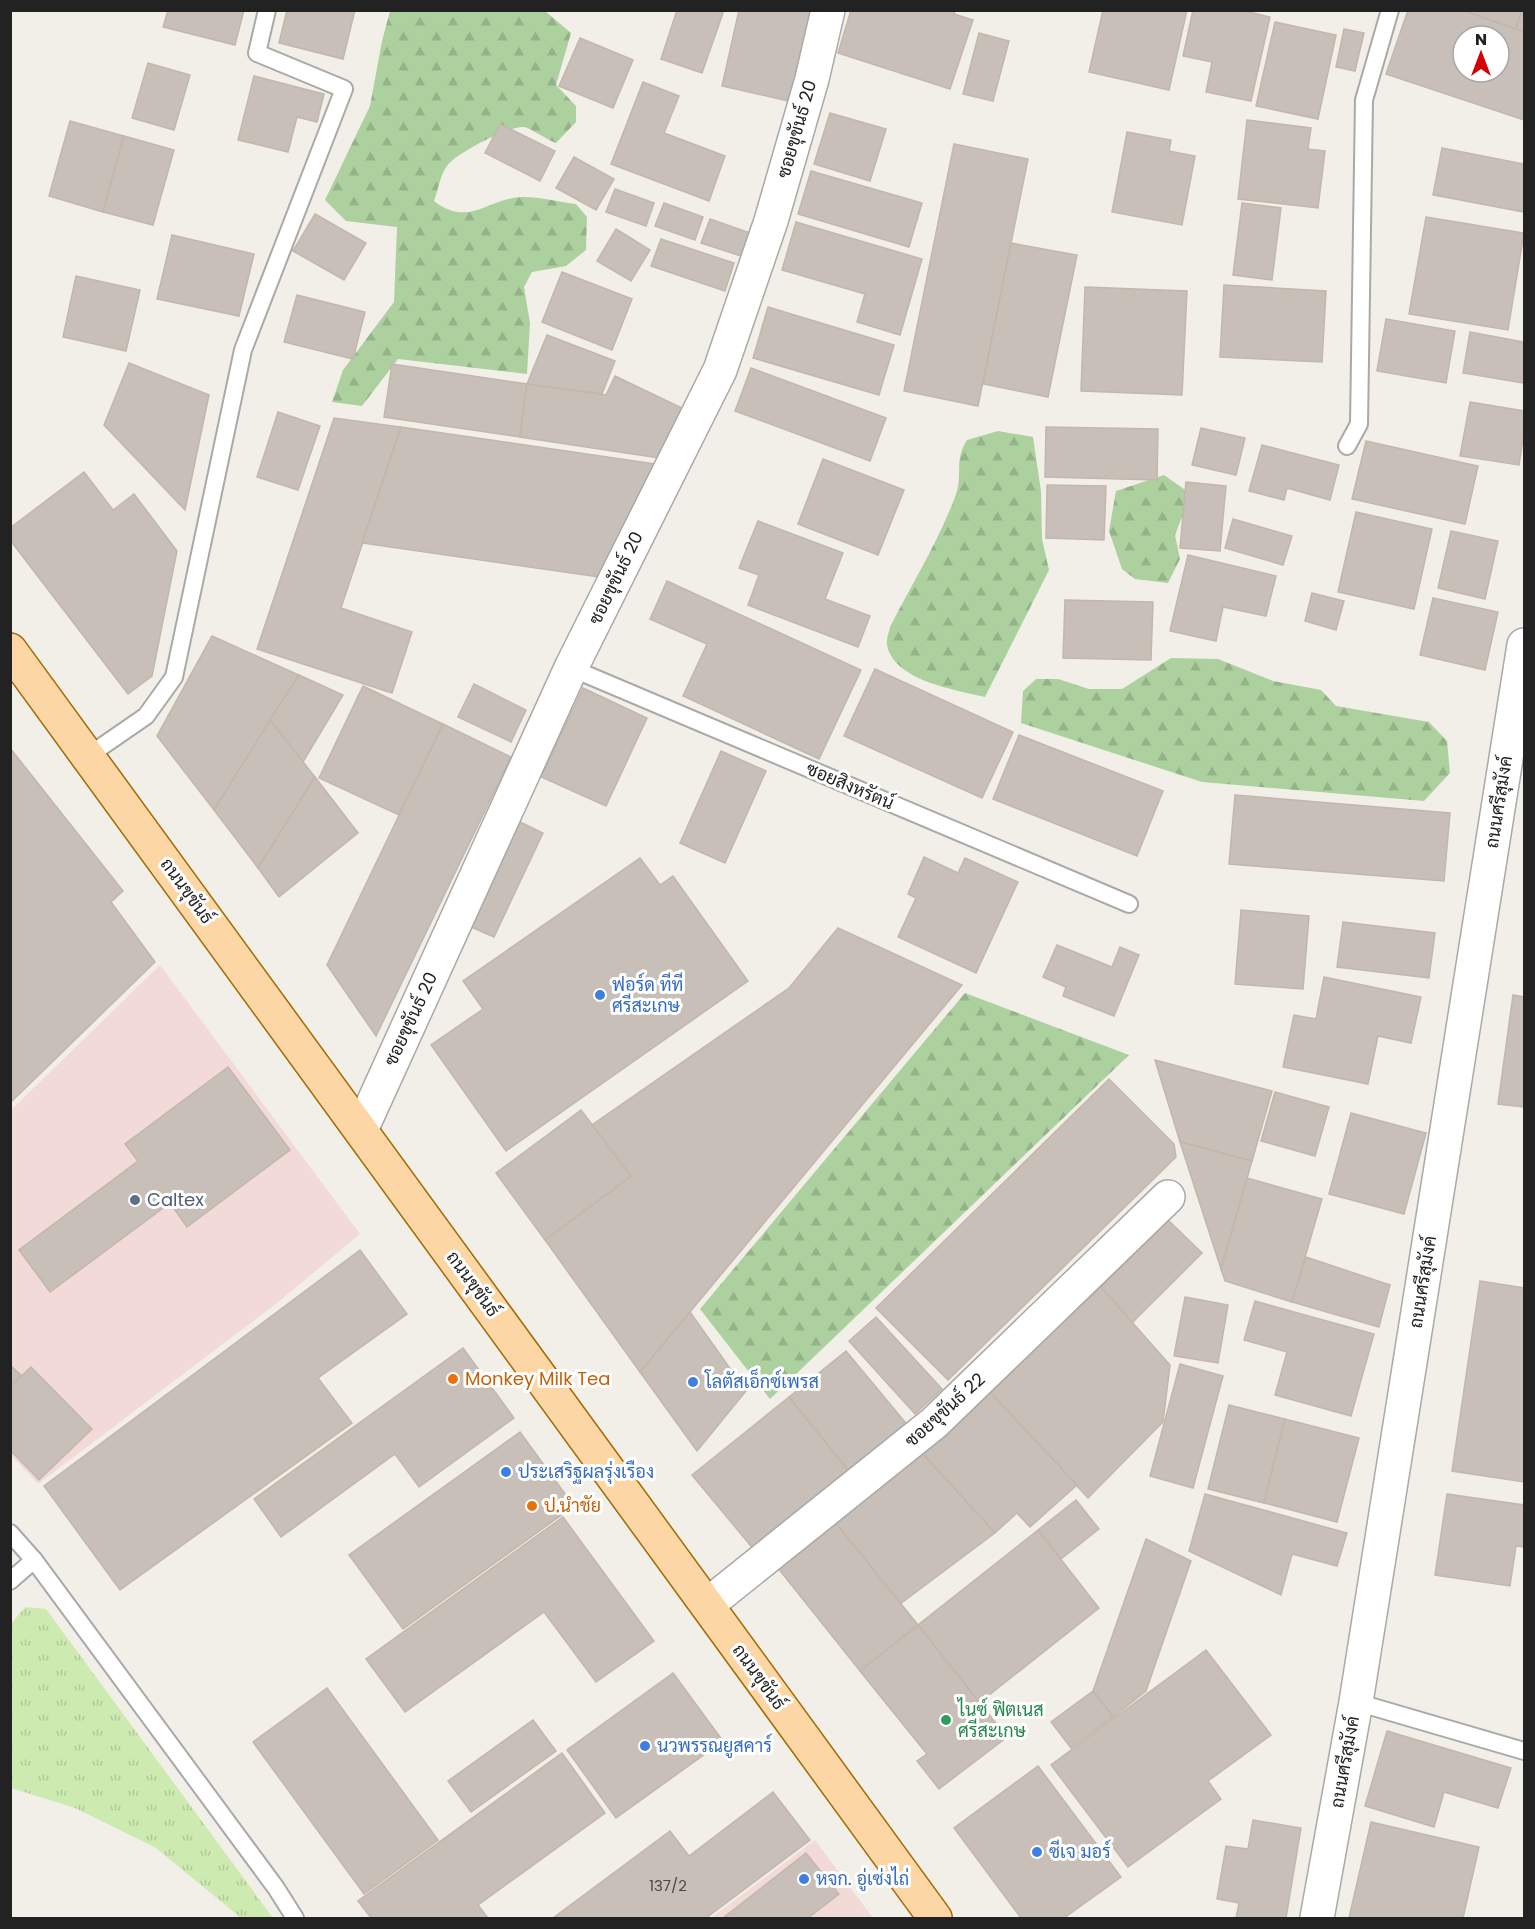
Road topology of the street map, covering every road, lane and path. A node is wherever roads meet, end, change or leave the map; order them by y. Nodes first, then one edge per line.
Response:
1 (267, 10) edge
2 (828, 10) edge
3 (1390, 10) edge
4 (1347, 446) dead end
5 (1524, 645) edge
6 (10, 650) edge
7 (571, 668) junction
8 (88, 756) junction
9 (1129, 904) dead end
10 (361, 1130) junction
11 (1168, 1197) dead end
12 (10, 1533) edge
13 (34, 1560) junction
14 (10, 1581) edge
15 (707, 1605) junction
16 (1356, 1702) junction
17 (1524, 1751) edge
18 (295, 1918) edge
19 (935, 1918) edge
20 (1317, 1918) edge

1 - 8 lane
2 - 7 street, ซอยขุขันธ์ 20
3 - 4 lane
5 - 16 street, ถนนศรีสุมังค์
6 - 8 main road, ถนนขุขันธ์
7 - 9 lane, ซอยสิงหรัตน์
7 - 10 street, ซอยขุขันธ์ 20
8 - 10 main road, ถนนขุขันธ์
10 - 15 main road, ถนนขุขันธ์
11 - 15 street, ซอยขุขันธ์ 22
12 - 13 lane
13 - 14 lane
13 - 18 lane
15 - 19 main road, ถนนขุขันธ์
16 - 17 lane
16 - 20 street, ถนนศรีสุมังค์

